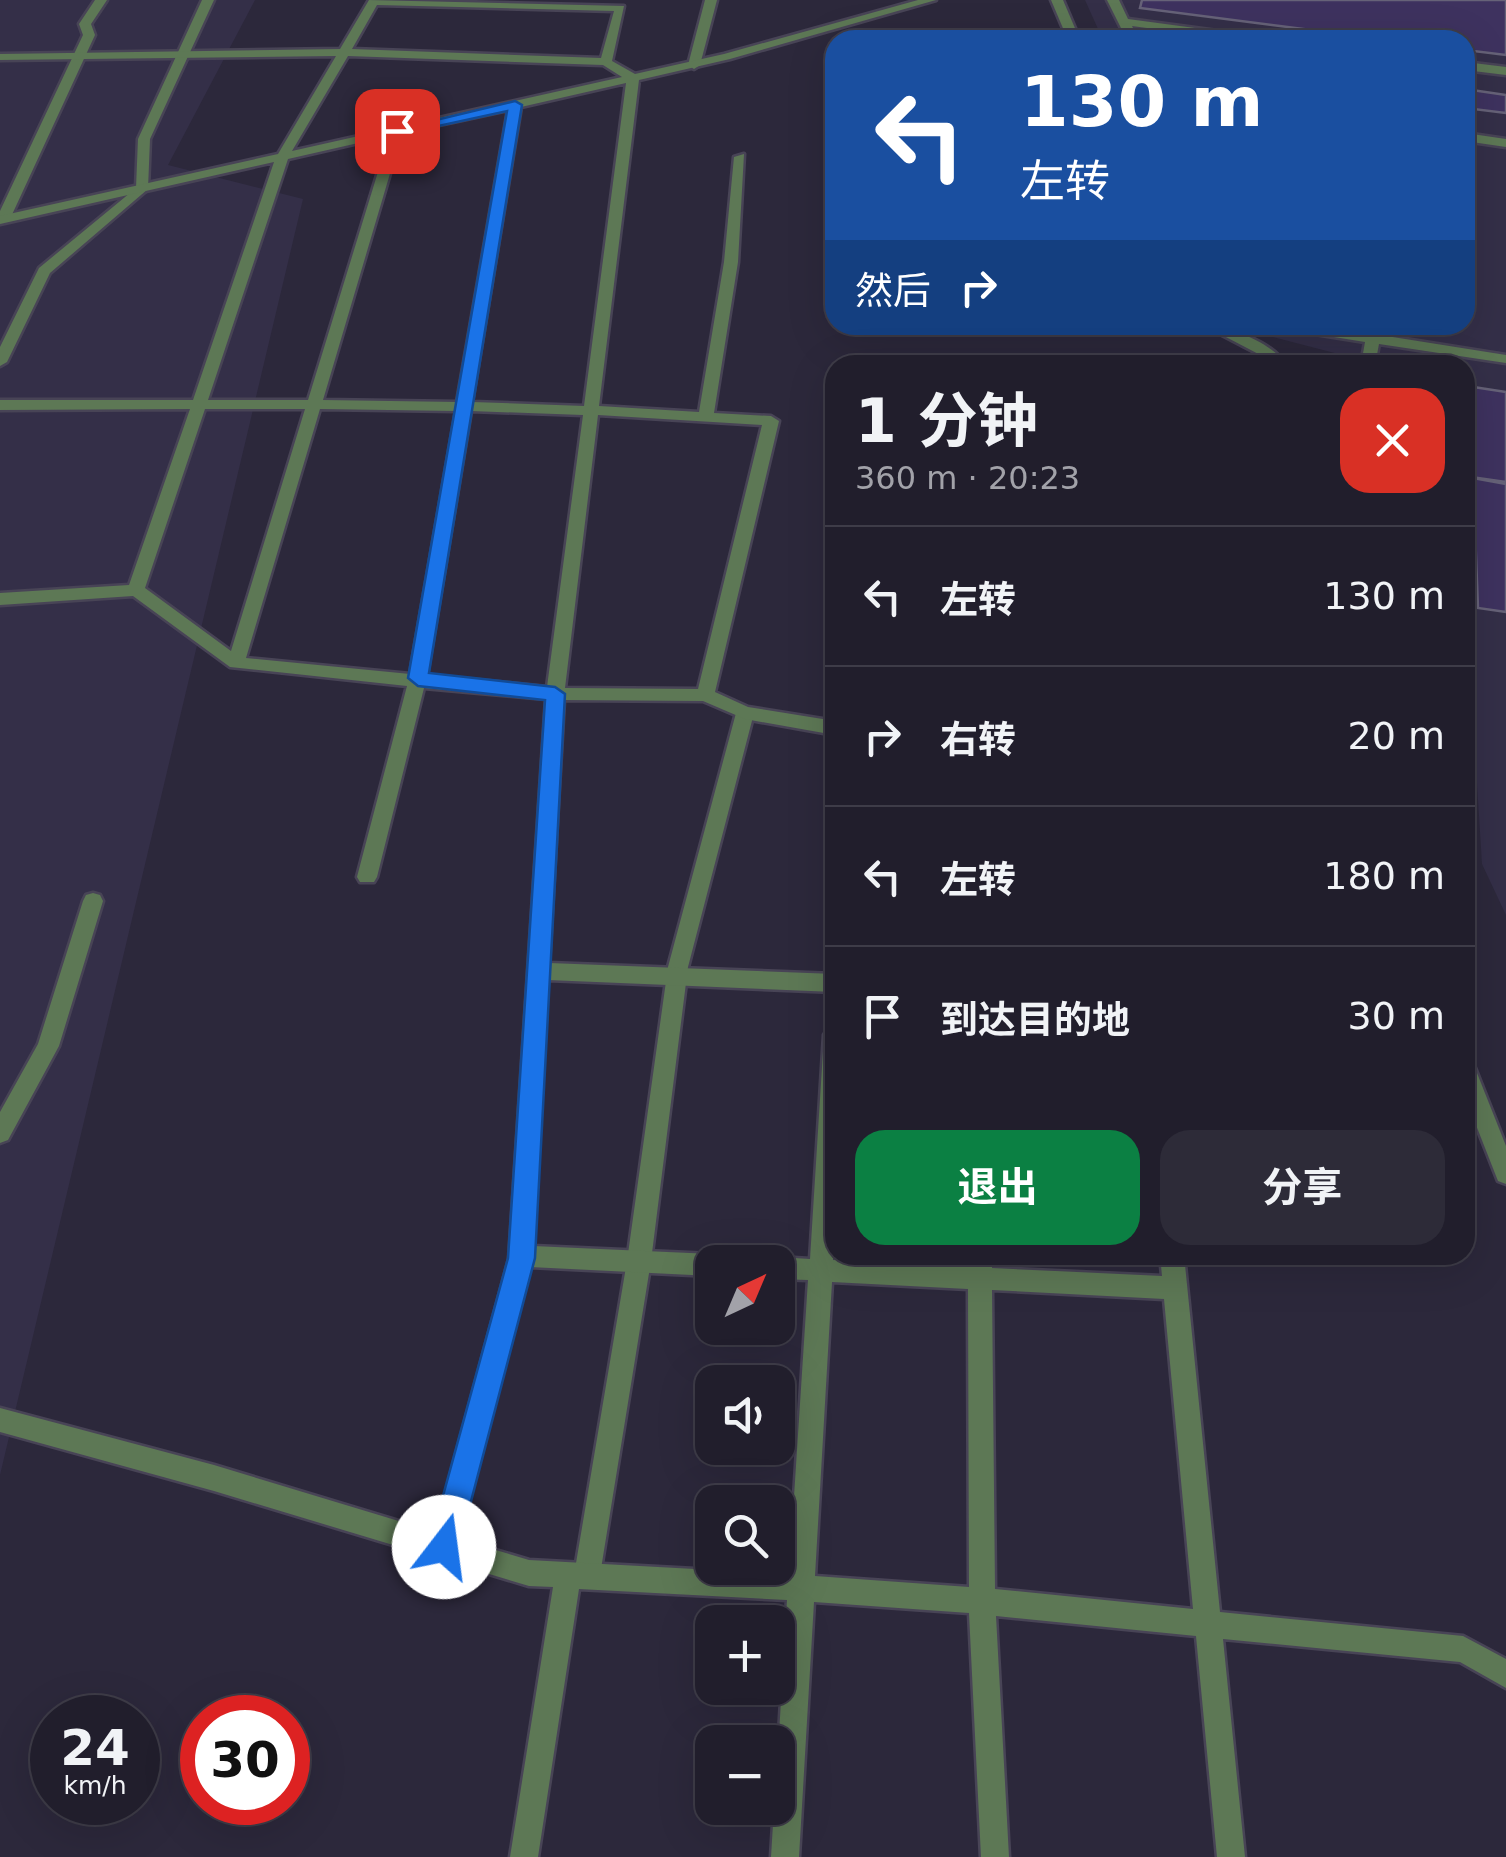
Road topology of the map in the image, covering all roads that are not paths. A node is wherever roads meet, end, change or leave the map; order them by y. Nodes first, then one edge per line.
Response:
1 (102, 0) edge
2 (208, 0) edge
3 (710, 0) edge
4 (930, 0) edge
5 (1057, 0) edge
6 (1112, 0) edge
7 (374, 1) edge
8 (621, 4) edge
9 (1124, 22) junction
10 (1070, 30) edge
11 (1128, 30) edge
12 (1185, 30) edge
13 (344, 52) junction
14 (182, 54) junction
15 (0, 56) edge
16 (78, 56) junction
17 (606, 62) junction
18 (694, 65) junction
19 (1475, 67) edge
20 (1506, 71) edge
21 (633, 78) junction
22 (515, 105) junction
23 (397, 131) junction
24 (1475, 138) edge
25 (1506, 142) edge
26 (282, 157) junction
27 (740, 157) dead end
28 (142, 188) junction
29 (2, 220) edge
30 (1231, 335) edge
31 (1388, 335) edge
32 (1272, 355) edge
33 (1506, 360) edge
34 (0, 362) edge
35 (315, 402) junction
36 (199, 404) junction
37 (464, 404) junction
38 (0, 405) edge
39 (592, 408) junction
40 (706, 416) junction
41 (136, 590) junction
42 (0, 599) edge
43 (236, 664) junction
44 (418, 678) junction
45 (555, 694) junction
46 (705, 695) junction
47 (745, 713) junction
48 (825, 726) edge
49 (367, 877) dead end
50 (94, 902) dead end
51 (538, 970) junction
52 (676, 977) junction
53 (825, 983) edge
54 (1475, 1095) edge
55 (9, 1099) edge
56 (0, 1133) edge
57 (1506, 1174) edge
58 (825, 1204) edge
59 (522, 1256) junction
60 (639, 1261) junction
61 (695, 1264) edge
62 (1173, 1265) edge
63 (980, 1267) edge
64 (795, 1269) edge
65 (821, 1271) junction
66 (1175, 1288) junction
67 (0, 1420) edge
68 (444, 1547) junction
69 (577, 1575) junction
70 (801, 1588) junction
71 (982, 1602) junction
72 (1208, 1624) junction
73 (1506, 1674) edge
74 (524, 1857) edge
75 (785, 1857) edge
76 (994, 1857) edge
77 (1232, 1857) edge

1 - 16 street
2 - 14 street
3 - 18 street
4 - 18 street
5 - 10 street
6 - 9 street
7 - 8 street
7 - 13 street
8 - 17 street
9 - 11 street
9 - 12 street
13 - 14 street
13 - 17 street
13 - 26 street
14 - 16 street
14 - 28 street
15 - 16 street
16 - 29 street
17 - 21 street
18 - 21 street
19 - 20 street
21 - 22 street
21 - 39 street
22 - 23 street
22 - 37 street
23 - 26 street
23 - 35 street
24 - 25 street
26 - 28 street
26 - 36 street
27 - 40 street
28 - 29 street
28 - 34 street
30 - 32 street
31 - 33 street
35 - 36 street
35 - 37 street
35 - 43 street
36 - 38 street
36 - 41 street
37 - 39 street
37 - 44 street
39 - 40 street
39 - 45 street
40 - 46 street
41 - 42 street
41 - 43 street
43 - 44 street
44 - 45 street
44 - 49 street
45 - 46 street
45 - 51 street
46 - 47 street
47 - 48 street
47 - 52 street
50 - 55 street
51 - 52 street
51 - 59 street
52 - 53 street
52 - 60 street
54 - 57 street
55 - 56 street
58 - 65 street
59 - 60 street
59 - 68 street
60 - 61 street
60 - 69 street
62 - 66 street
63 - 65 street
63 - 66 street
63 - 71 street
64 - 65 street
65 - 70 street
66 - 72 street
67 - 68 street
68 - 69 street
69 - 70 street
69 - 74 street
70 - 71 street
70 - 75 street
71 - 72 street
71 - 76 street
72 - 73 street
72 - 77 street

